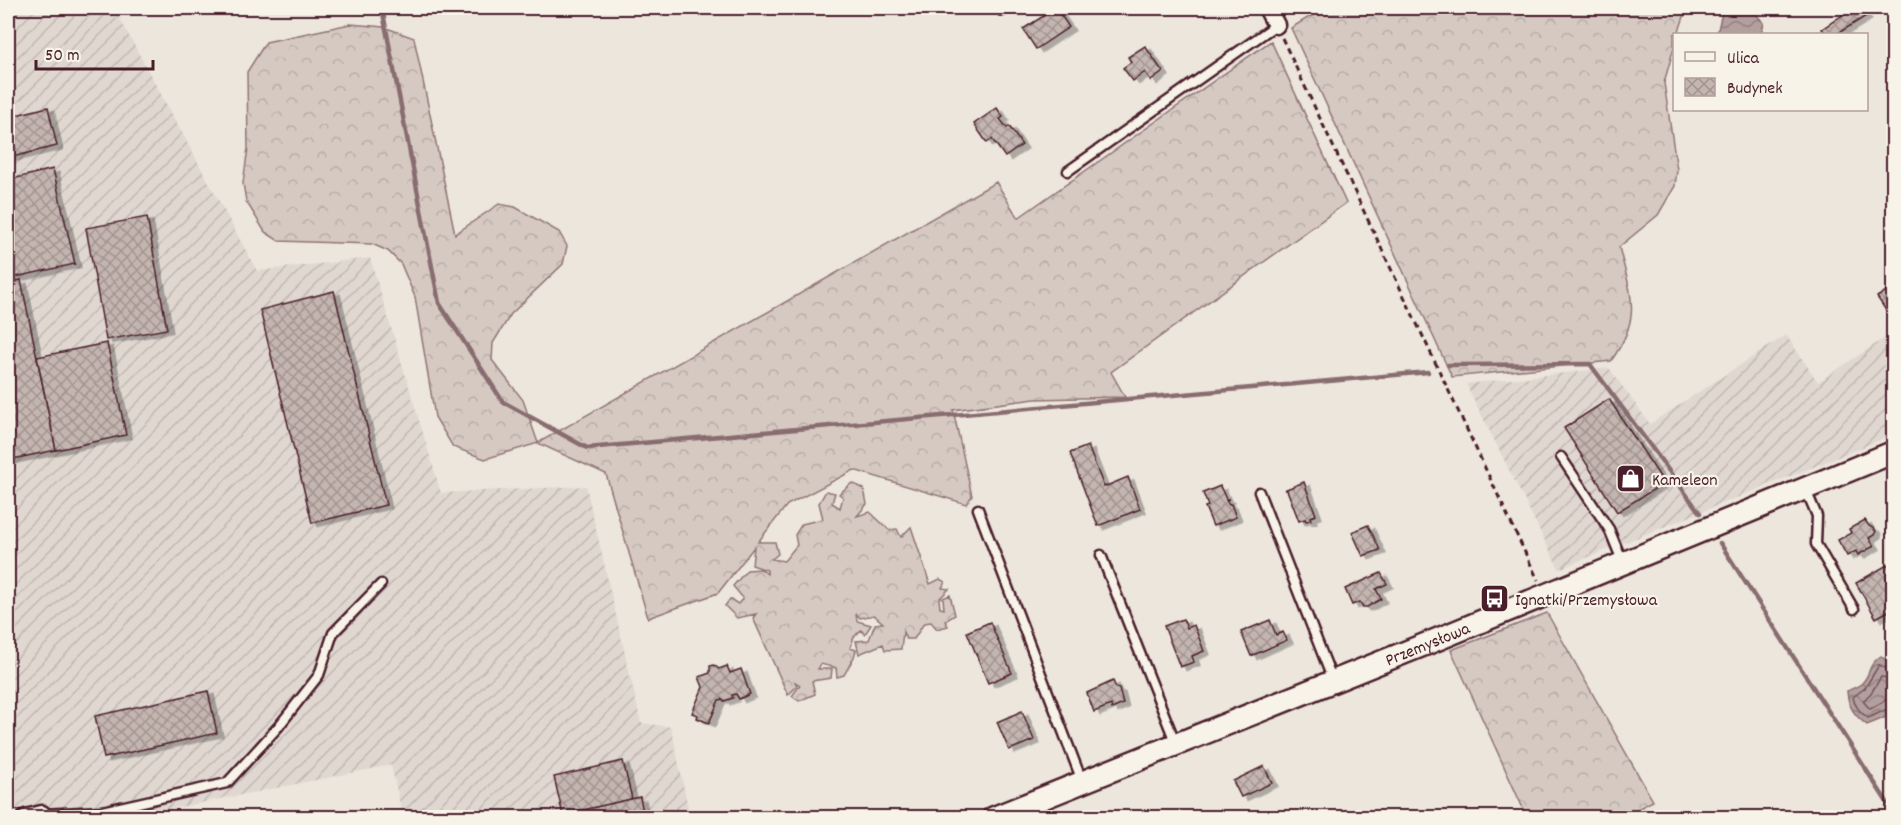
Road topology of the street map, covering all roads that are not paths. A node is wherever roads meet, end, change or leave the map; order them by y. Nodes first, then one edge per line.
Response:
1 (1267, 8) edge
2 (1276, 25) joint
3 (1068, 171) dead end
4 (1893, 452) edge
5 (1561, 457) dead end
6 (1805, 489) junction
7 (1259, 492) dead end
8 (978, 509) dead end
9 (1101, 555) dead end
10 (1623, 563) junction
11 (381, 584) dead end
12 (1854, 609) dead end
13 (1333, 681) junction
14 (1176, 744) junction
15 (1082, 782) junction
16 (34, 816) edge
17 (993, 818) edge

1 - 2 street
2 - 3 lane
4 - 6 street, Przemysłowa
5 - 10 lane
6 - 10 street, Przemysłowa
6 - 12 lane
7 - 13 lane
8 - 15 lane
9 - 14 lane
10 - 13 street, Przemysłowa
11 - 16 lane
13 - 14 street, Przemysłowa
14 - 15 street, Przemysłowa
15 - 17 street, Przemysłowa

